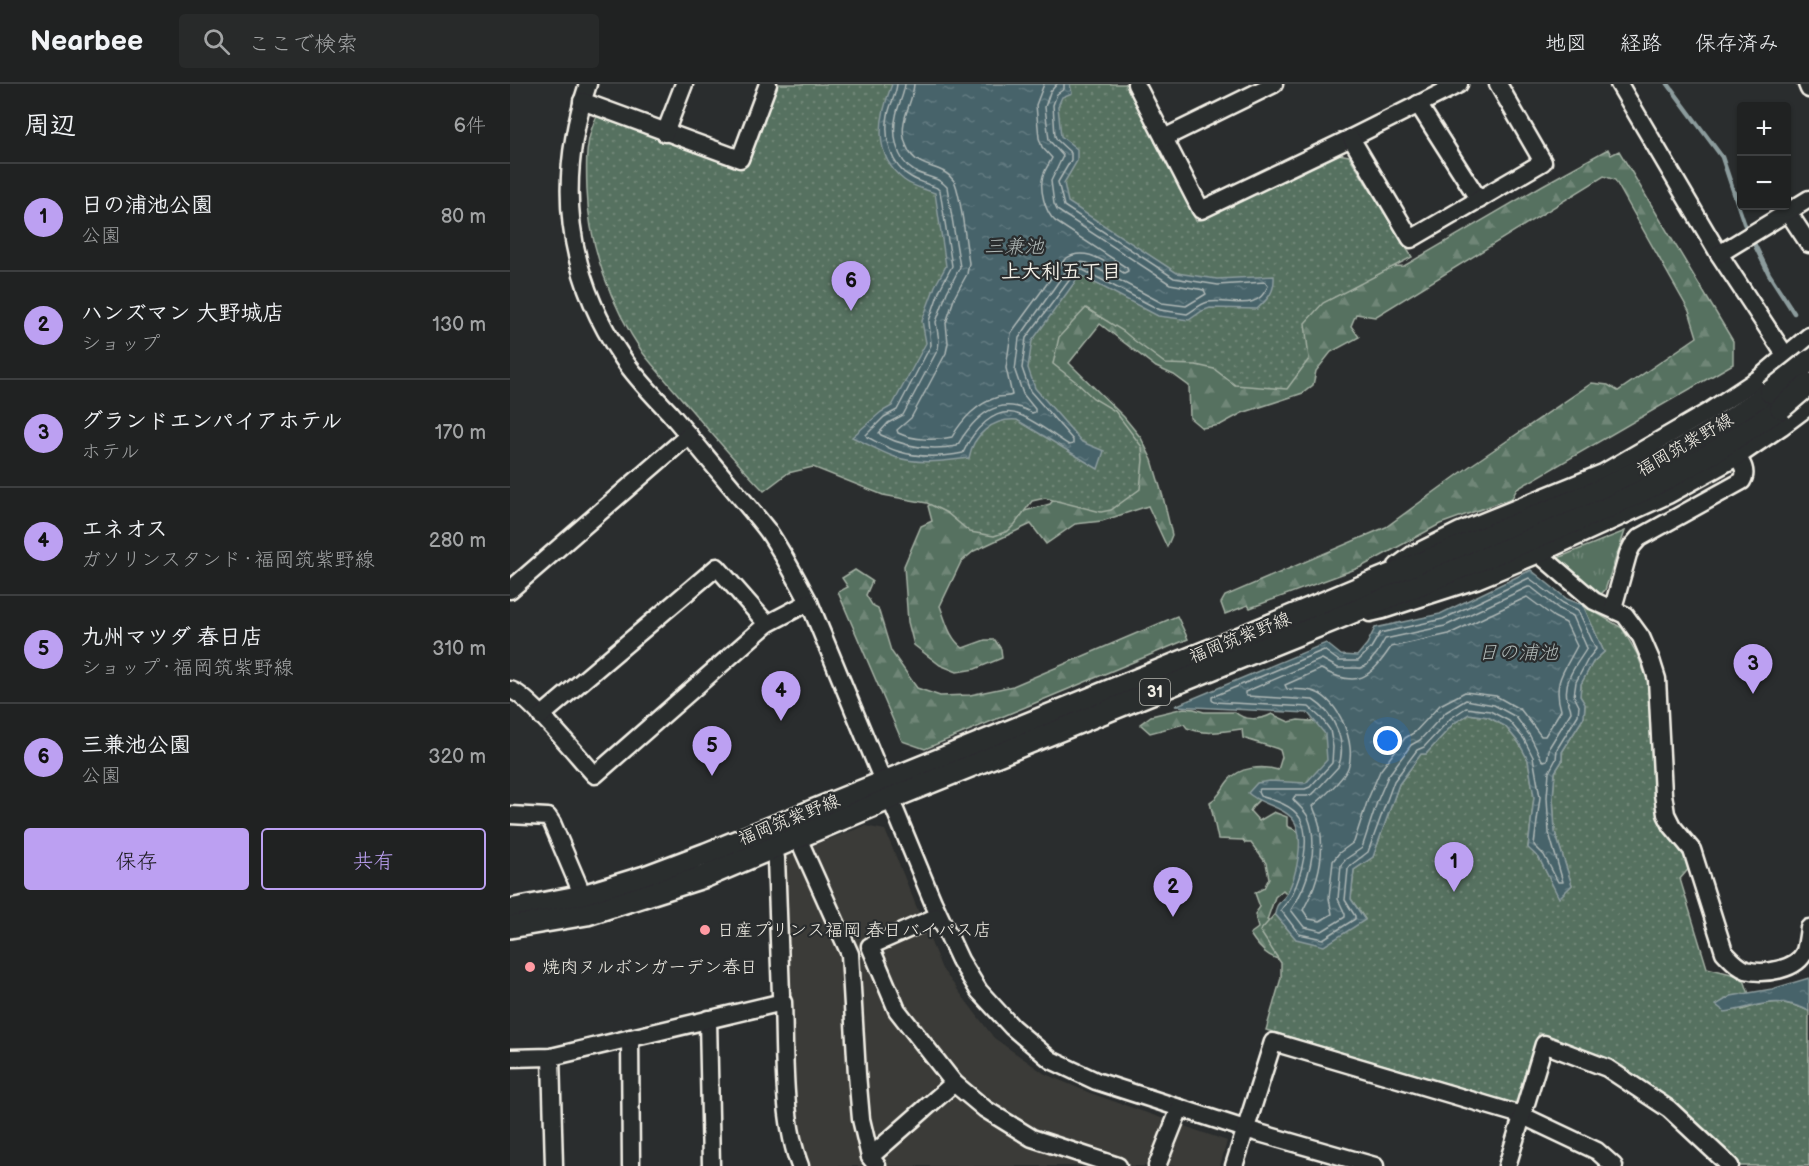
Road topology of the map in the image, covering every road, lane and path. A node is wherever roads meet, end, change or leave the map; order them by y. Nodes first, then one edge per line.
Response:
1 (588, 84) edge
2 (684, 84) edge
3 (768, 84) edge
4 (1136, 84) edge
5 (1274, 84) edge
6 (1459, 84) edge
7 (1498, 84) edge
8 (1619, 84) edge
9 (1807, 84) edge
10 (1809, 89) edge
11 (582, 101) junction
12 (1418, 104) junction
13 (665, 133) junction
14 (1164, 138) junction
15 (1351, 138) junction
16 (1809, 199) edge
17 (1479, 200) junction
18 (1788, 212) junction
19 (1809, 244) edge
20 (1719, 254) junction
21 (1809, 336) edge
22 (1785, 357) junction
23 (1809, 361) edge
24 (1809, 385) edge
25 (1775, 400) junction
26 (1809, 406) edge
27 (689, 435) junction
28 (1735, 453) junction
29 (1539, 554) junction
30 (1371, 583) junction
31 (510, 590) edge
32 (809, 602) junction
33 (1613, 609) junction
34 (1333, 620) junction
35 (767, 624) junction
36 (510, 690) edge
37 (541, 716) junction
38 (887, 790) junction
39 (510, 815) edge
40 (798, 838) junction
41 (776, 858) dead end
42 (583, 896) junction
43 (510, 910) edge
44 (938, 916) junction
45 (510, 927) edge
46 (1809, 928) edge
47 (870, 946) junction
48 (850, 954) junction
49 (781, 995) dead end
50 (708, 1019) junction
51 (630, 1038) junction
52 (551, 1057) junction
53 (510, 1058) edge
54 (954, 1083) junction
55 (1180, 1108) junction
56 (1521, 1115) junction
57 (1245, 1129) junction
58 (873, 1161) edge
59 (554, 1166) edge
60 (631, 1166) edge
61 (711, 1166) edge
62 (800, 1166) edge
63 (1118, 1166) edge
64 (1157, 1166) edge
65 (1234, 1166) edge
66 (1375, 1166) edge
67 (1507, 1166) edge
68 (1614, 1166) edge
69 (1730, 1166) edge

1 - 11 street
2 - 13 street
3 - 13 street
4 - 14 street
5 - 14 street
6 - 12 street
7 - 17 street
8 - 20 street
9 - 10 street
11 - 13 street
11 - 27 street
12 - 15 street
12 - 17 street
14 - 15 street
15 - 17 street
16 - 18 street
18 - 19 street
18 - 20 street
20 - 22 street
21 - 22 street
22 - 24 street
22 - 30 street
23 - 25 main road, 福岡筑紫野線 / 31, bridge
24 - 25 main road, 福岡筑紫野線 / 31, bridge
25 - 30 main road, 福岡筑紫野線 / 31
25 - 34 main road, 福岡筑紫野線 / 31
26 - 28 street
27 - 31 street
27 - 32 street
28 - 29 street
28 - 33 street
29 - 33 street
29 - 34 street
30 - 38 main road, 福岡筑紫野線 / 31
32 - 35 street
32 - 38 street
33 - 46 street
34 - 38 main road, 福岡筑紫野線 / 31
35 - 37 street
35 - 37 street
36 - 37 street
38 - 40 main road, 福岡筑紫野線 / 31
38 - 42 main road, 福岡筑紫野線 / 31
38 - 44 street
39 - 42 street
40 - 45 main road, 福岡筑紫野線 / 31
40 - 48 street
41 - 49 street
42 - 43 main road, 福岡筑紫野線 / 31
44 - 47 street
44 - 55 street
47 - 48 street
47 - 54 street
48 - 58 street
50 - 51 street
50 - 61 street
50 - 62 street
51 - 52 street
51 - 60 street
52 - 53 street
52 - 59 street
54 - 58 street
54 - 63 street
55 - 57 street
55 - 64 street
56 - 57 street
56 - 67 street
56 - 68 street
56 - 69 street
57 - 65 street
57 - 66 street

